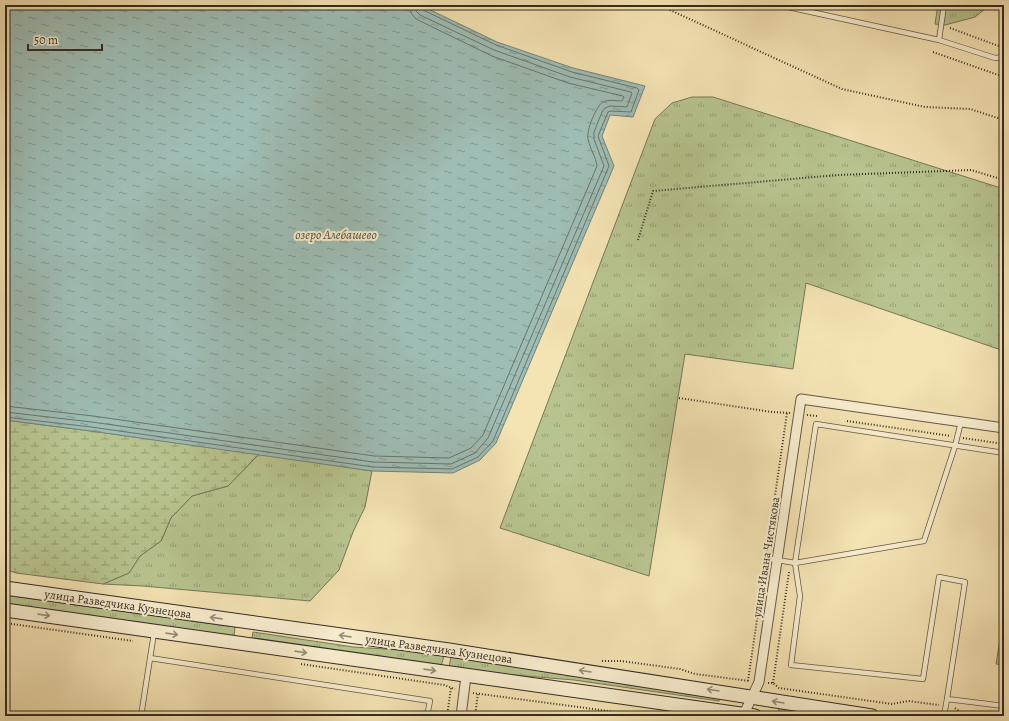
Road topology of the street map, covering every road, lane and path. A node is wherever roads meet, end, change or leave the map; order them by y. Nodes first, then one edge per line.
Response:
1 (659, 5) edge
2 (779, 5) edge
3 (944, 5) edge
4 (950, 28) dead end
5 (939, 40) junction
6 (1004, 48) edge
7 (933, 52) dead end
8 (1004, 56) edge
9 (1004, 77) edge
10 (1004, 120) edge
11 (1004, 180) edge
12 (638, 240) dead end
13 (787, 413) dead end
14 (960, 422) junction
15 (1004, 428) edge
16 (955, 446) junction
17 (1004, 453) edge
18 (766, 558) junction
19 (777, 560) junction
20 (795, 563) junction
21 (5, 588) edge
22 (5, 610) edge
23 (5, 623) edge
24 (259, 624) junction
25 (153, 637) junction
26 (257, 646) junction
27 (150, 658) junction
28 (298, 664) dead end
29 (466, 676) junction
30 (748, 681) dead end
31 (451, 688) junction
32 (464, 691) junction
33 (478, 693) junction
34 (751, 698) junction
35 (947, 699) junction
36 (1004, 706) edge
37 (747, 715) edge
38 (141, 716) edge
39 (427, 716) edge
40 (447, 716) edge
41 (463, 716) edge
42 (475, 716) edge
43 (646, 716) edge
44 (872, 716) edge
45 (944, 716) edge

1 - 10 path
2 - 5 lane
3 - 5 lane
4 - 6 path
5 - 8 lane
7 - 9 path
11 - 12 path
13 - 18 path
14 - 15 street
14 - 16 lane
14 - 19 street, улица Ивана Чистякова
16 - 17 lane
16 - 20 lane
16 - 20 lane
18 - 19 lane
18 - 30 path
19 - 20 lane
19 - 34 street, улица Ивана Чистякова
20 - 35 lane
24 -> 21 main road, улица Разведчика Кузнецова
22 -> 25 main road, улица Разведчика Кузнецова
23 - 25 path
24 - 26 main road
34 -> 24 main road, улица Разведчика Кузнецова
25 -> 26 main road, улица Разведчика Кузнецова
25 - 27 lane
26 -> 29 main road, улица Разведчика Кузнецова
27 - 38 lane
27 - 39 lane
28 - 31 path
29 - 32 street
29 - 37 main road, улица Разведчика Кузнецова
31 - 32 path
31 - 40 path
32 - 33 path
32 - 41 street
33 - 42 path
33 - 43 path
34 - 37 street, улица Ивана Чистякова
44 -> 34 main road, улица Разведчика Кузнецова
35 - 36 lane
35 - 45 lane

